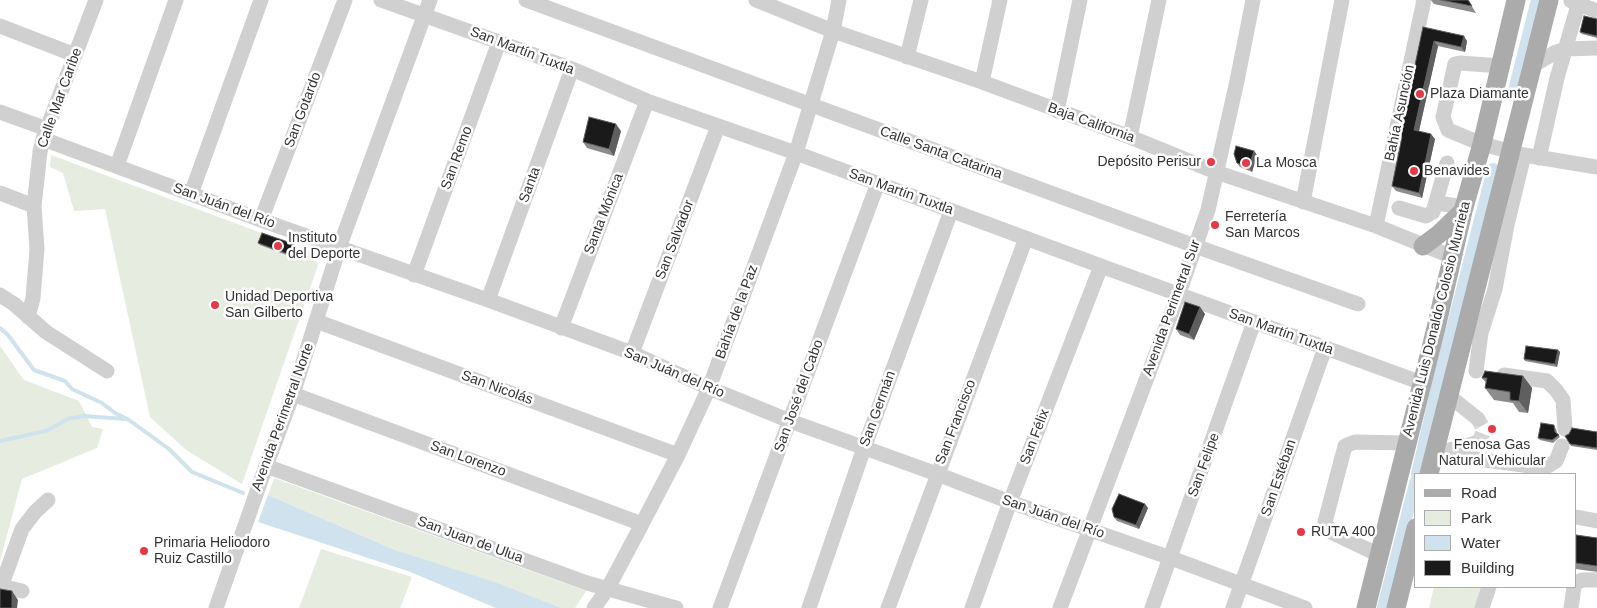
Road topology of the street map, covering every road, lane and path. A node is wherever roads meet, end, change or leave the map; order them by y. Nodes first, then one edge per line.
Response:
1 (96, 0) edge
2 (176, 0) edge
3 (261, 0) edge
4 (345, 0) edge
5 (381, 0) edge
6 (430, 0) edge
7 (526, 0) edge
8 (757, 0) edge
9 (839, 0) edge
10 (921, 0) edge
11 (1000, 0) edge
12 (1080, 0) edge
13 (1159, 0) edge
14 (1253, 0) edge
15 (1342, 0) edge
16 (1424, 0) edge
17 (1549, 0) edge
18 (1515, 1) edge
19 (1574, 3) edge
20 (1597, 11) edge
21 (424, 15) junction
22 (0, 26) edge
23 (833, 31) junction
24 (500, 42) junction
25 (1597, 48) edge
26 (1565, 49) junction
27 (75, 55) junction
28 (907, 57) junction
29 (1501, 66) junction
30 (1532, 66) junction
31 (572, 70) junction
32 (982, 82) junction
33 (647, 101) junction
34 (810, 105) junction
35 (1057, 111) junction
36 (0, 112) edge
37 (718, 126) junction
38 (45, 134) junction
39 (1130, 137) junction
40 (1482, 144) junction
41 (796, 153) junction
42 (1525, 155) junction
43 (1447, 164) dead end
44 (117, 166) junction
45 (1597, 167) edge
46 (1216, 172) junction
47 (878, 183) junction
48 (0, 193) edge
49 (191, 194) junction
50 (1303, 202) junction
51 (1437, 202) junction
52 (34, 206) junction
53 (1400, 208) dead end
54 (1464, 209) junction
55 (951, 211) junction
56 (261, 220) junction
57 (1376, 226) junction
58 (1026, 238) junction
59 (1195, 246) junction
60 (1423, 246) junction
61 (339, 248) junction
62 (1453, 257) junction
63 (1101, 266) junction
64 (414, 275) junction
65 (0, 294) edge
66 (1179, 294) junction
67 (488, 300) junction
68 (1358, 304) dead end
69 (28, 317) junction
70 (316, 321) junction
71 (1254, 322) junction
72 (561, 328) junction
73 (1325, 348) junction
74 (632, 353) junction
75 (1457, 363) junction
76 (107, 371) dead end
77 (1476, 371) junction
78 (1422, 383) junction
79 (709, 388) junction
80 (293, 394) junction
81 (1448, 395) junction
82 (1478, 419) dead end
83 (790, 421) junction
84 (1565, 429) dead end
85 (1407, 443) junction
86 (1474, 444) dead end
87 (1562, 446) dead end
88 (864, 448) junction
89 (1442, 452) junction
90 (678, 455) junction
91 (266, 466) junction
92 (1430, 473) edge
93 (937, 474) junction
94 (48, 500) dead end
95 (1010, 502) junction
96 (1577, 518) edge
97 (1597, 521) edge
98 (642, 524) junction
99 (1090, 530) junction
100 (1414, 536) edge
101 (1379, 555) junction
102 (1171, 558) junction
103 (1597, 580) edge
104 (1577, 584) edge
105 (1241, 585) junction
106 (1, 586) edge
107 (608, 588) junction
108 (1489, 588) edge
109 (1575, 588) edge
110 (22, 591) dead end
111 (216, 608) edge
112 (594, 608) edge
113 (676, 608) edge
114 (720, 608) edge
115 (809, 608) edge
116 (888, 608) edge
117 (972, 608) edge
118 (1060, 608) edge
119 (1152, 608) edge
120 (1233, 608) edge
121 (1305, 608) edge
122 (1366, 608) edge
123 (1396, 608) edge
124 (1482, 608) edge
125 (1571, 608) edge

1 - 27 street, Calle Mar Caribe
2 - 44 street
3 - 49 street
4 - 56 street, San Gotardo
5 - 21 street, San Martín Tuxtla
6 - 21 street, Avenida Perimetral Norte
7 - 34 street, Calle Santa Catarina
8 - 23 street, Baja California
9 - 23 street, Bahía de la Paz
10 - 28 street
11 - 32 street
12 - 35 street
13 - 39 street
14 - 46 street, Avenida Perimetral Sur
15 - 50 street
16 - 57 street, Bahía Asunción
17 - 30 main road, Avenida Luis Donaldo Colosio Murrieta
18 - 29 main road, Avenida Luis Donaldo Colosio Murrieta
19 - 20 street
19 - 26 street
21 - 24 street, San Martín Tuxtla
21 - 61 street, Avenida Perimetral Norte
22 - 27 street
23 - 28 street, Baja California
23 - 34 street, Bahía de la Paz
24 - 31 street, San Martín Tuxtla
24 - 64 street, San Remo
25 - 26 street
26 - 30 street
26 - 42 street
27 - 38 street, Calle Mar Caribe
28 - 32 street, Baja California
29 - 40 main road, Avenida Luis Donaldo Colosio Murrieta
29 - 40 street
30 - 42 main road, Avenida Luis Donaldo Colosio Murrieta
31 - 33 street, San Martín Tuxtla
31 - 67 street, Santa
32 - 35 street, Baja California
33 - 37 street, San Martín Tuxtla
33 - 72 street, Santa Mónica
34 - 41 street, Bahía de la Paz
34 - 59 street, Calle Santa Catarina
35 - 39 street, Baja California
36 - 38 street, San Juán del Río
37 - 41 street, San Martín Tuxtla
37 - 74 street, San Salvador
38 - 44 street, San Juán del Río
38 - 52 street, Calle Mar Caribe
39 - 46 street, Baja California
40 - 42 street
40 - 54 main road, Avenida Luis Donaldo Colosio Murrieta
41 - 47 street, San Martín Tuxtla
41 - 79 street, Bahía de la Paz
42 - 45 street
42 - 75 main road, Avenida Luis Donaldo Colosio Murrieta
42 - 77 street
43 - 51 street
44 - 49 street, San Juán del Río
46 - 50 street, Baja California
46 - 59 street, Avenida Perimetral Sur
47 - 55 street, San Martín Tuxtla
47 - 83 street, San José del Cabo
48 - 52 street
49 - 56 street, San Juán del Río
50 - 57 street, Baja California
51 - 53 street
51 - 54 street
52 - 69 street, Calle Mar Caribe
54 - 60 main road
54 - 62 main road, Avenida Luis Donaldo Colosio Murrieta
55 - 58 street, San Martín Tuxtla
55 - 88 street, San Germán
56 - 61 street, San Juán del Río
57 - 60 street, Baja California
58 - 63 street, San Martín Tuxtla
58 - 93 street, San Francisco
59 - 66 street, Avenida Perimetral Sur
59 - 68 street, Calle Santa Catarina
60 - 62 street, Baja California
61 - 64 street, San Juán del Río
61 - 70 street, Avenida Perimetral Norte
62 - 78 main road, Avenida Luis Donaldo Colosio Murrieta
63 - 66 street, San Martín Tuxtla
63 - 95 street, San Félix
64 - 67 street, San Juán del Río
65 - 69 street
66 - 71 street, San Martín Tuxtla
66 - 99 street, Avenida Perimetral Sur
67 - 72 street, San Juán del Río
69 - 76 street
70 - 80 street, Avenida Perimetral Norte
70 - 90 street, San Nicolás
71 - 73 street, San Martín Tuxtla
71 - 102 street, San Felipe
72 - 74 street, San Juán del Río
73 - 78 street, San Martín Tuxtla
73 - 105 street, San Estéban
74 - 79 street, San Juán del Río
75 - 77 street
75 - 81 main road, Avenida Luis Donaldo Colosio Murrieta
77 - 84 street
78 - 85 main road, Avenida Luis Donaldo Colosio Murrieta
79 - 83 street, San Juán del Río
79 - 90 street, Bahía de la Paz
80 - 91 street, Avenida Perimetral Norte
80 - 98 street, San Lorenzo
81 - 82 street
81 - 89 main road, Avenida Luis Donaldo Colosio Murrieta
83 - 88 street, San Juán del Río
83 - 114 street, San José del Cabo
85 - 101 main road, Avenida Luis Donaldo Colosio Murrieta
85 - 101 street
86 - 89 street
87 - 89 street
88 - 93 street, San Juán del Río
88 - 115 street, San Germán
89 - 92 main road, Avenida Luis Donaldo Colosio Murrieta
90 - 98 street, Bahía de la Paz
91 - 107 street, San Juan de Ulua
91 - 111 street, Avenida Perimetral Norte
93 - 95 street, San Juán del Río
93 - 116 street, San Francisco
94 - 106 street
95 - 99 street, San Juán del Río
95 - 117 street, San Félix
96 - 97 street
98 - 107 street, Bahía de la Paz
99 - 102 street, San Juán del Río
99 - 118 street, Avenida Perimetral Sur
100 - 123 main road
101 - 122 main road, Avenida Luis Donaldo Colosio Murrieta
102 - 105 street, San Juán del Río
102 - 119 street, San Felipe
103 - 104 street
105 - 120 street, San Estéban
105 - 121 street, San Juán del Río
106 - 110 street
107 - 112 street, Bahía de la Paz
107 - 113 street, San Juan de Ulua
108 - 124 street
109 - 125 street

